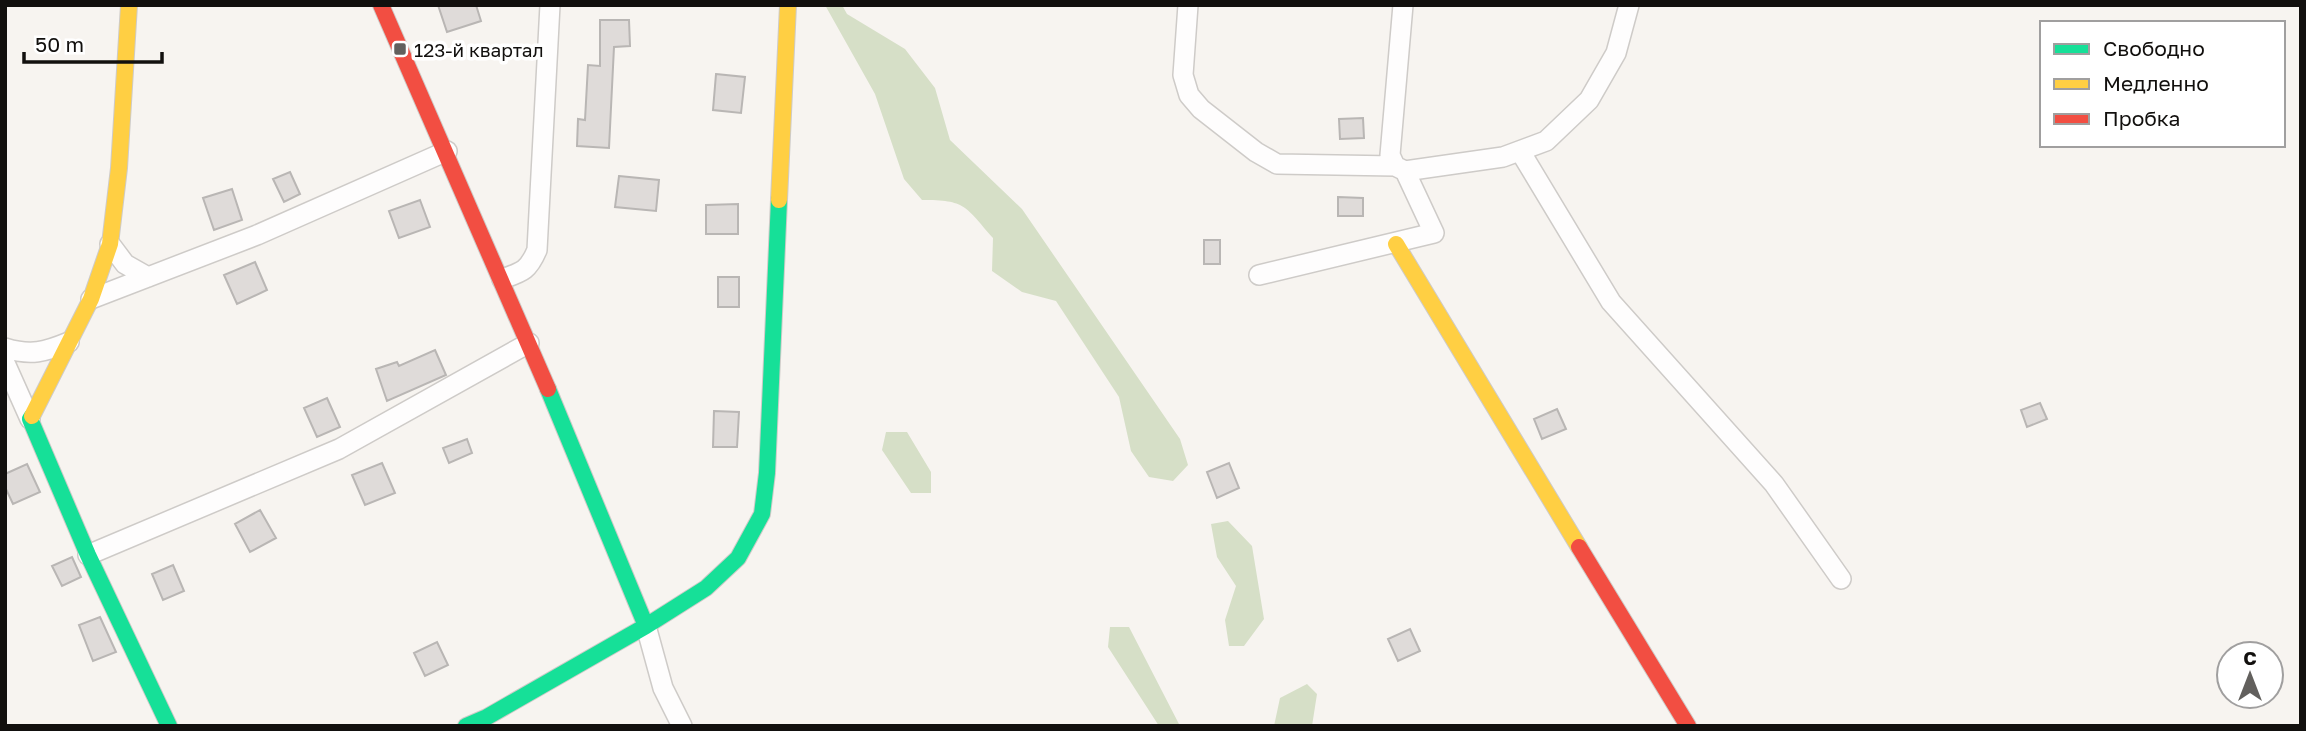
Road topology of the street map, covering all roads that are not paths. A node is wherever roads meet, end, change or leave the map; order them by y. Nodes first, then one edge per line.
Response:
1 (129, 5) edge
2 (381, 5) edge
3 (550, 5) edge
4 (788, 5) edge
5 (1188, 5) edge
6 (1403, 5) edge
7 (1629, 5) edge
8 (447, 151) junction
9 (1520, 151) junction
10 (1400, 169) junction
11 (110, 244) junction
12 (1396, 244) junction
13 (1259, 275) dead end
14 (148, 277) junction
15 (502, 279) junction
16 (91, 299) junction
17 (69, 342) junction
18 (529, 343) junction
19 (5, 348) edge
20 (5, 363) edge
21 (30, 419) junction
22 (89, 555) junction
23 (1841, 579) dead end
24 (646, 626) junction
25 (169, 726) edge
26 (466, 726) edge
27 (682, 726) edge
28 (1688, 726) edge

1 - 11 street
2 - 8 street
3 - 15 street
4 - 24 street
5 - 10 street
6 - 10 street
7 - 9 street
8 - 14 street
8 - 15 street
9 - 10 street
9 - 23 street
10 - 12 street
11 - 14 street
11 - 16 street
12 - 13 street
12 - 28 street
14 - 16 street
15 - 18 street
16 - 17 street
17 - 19 street
17 - 21 street
18 - 22 street
18 - 24 street
20 - 21 street
21 - 22 street
22 - 25 street
24 - 26 street
24 - 27 street

